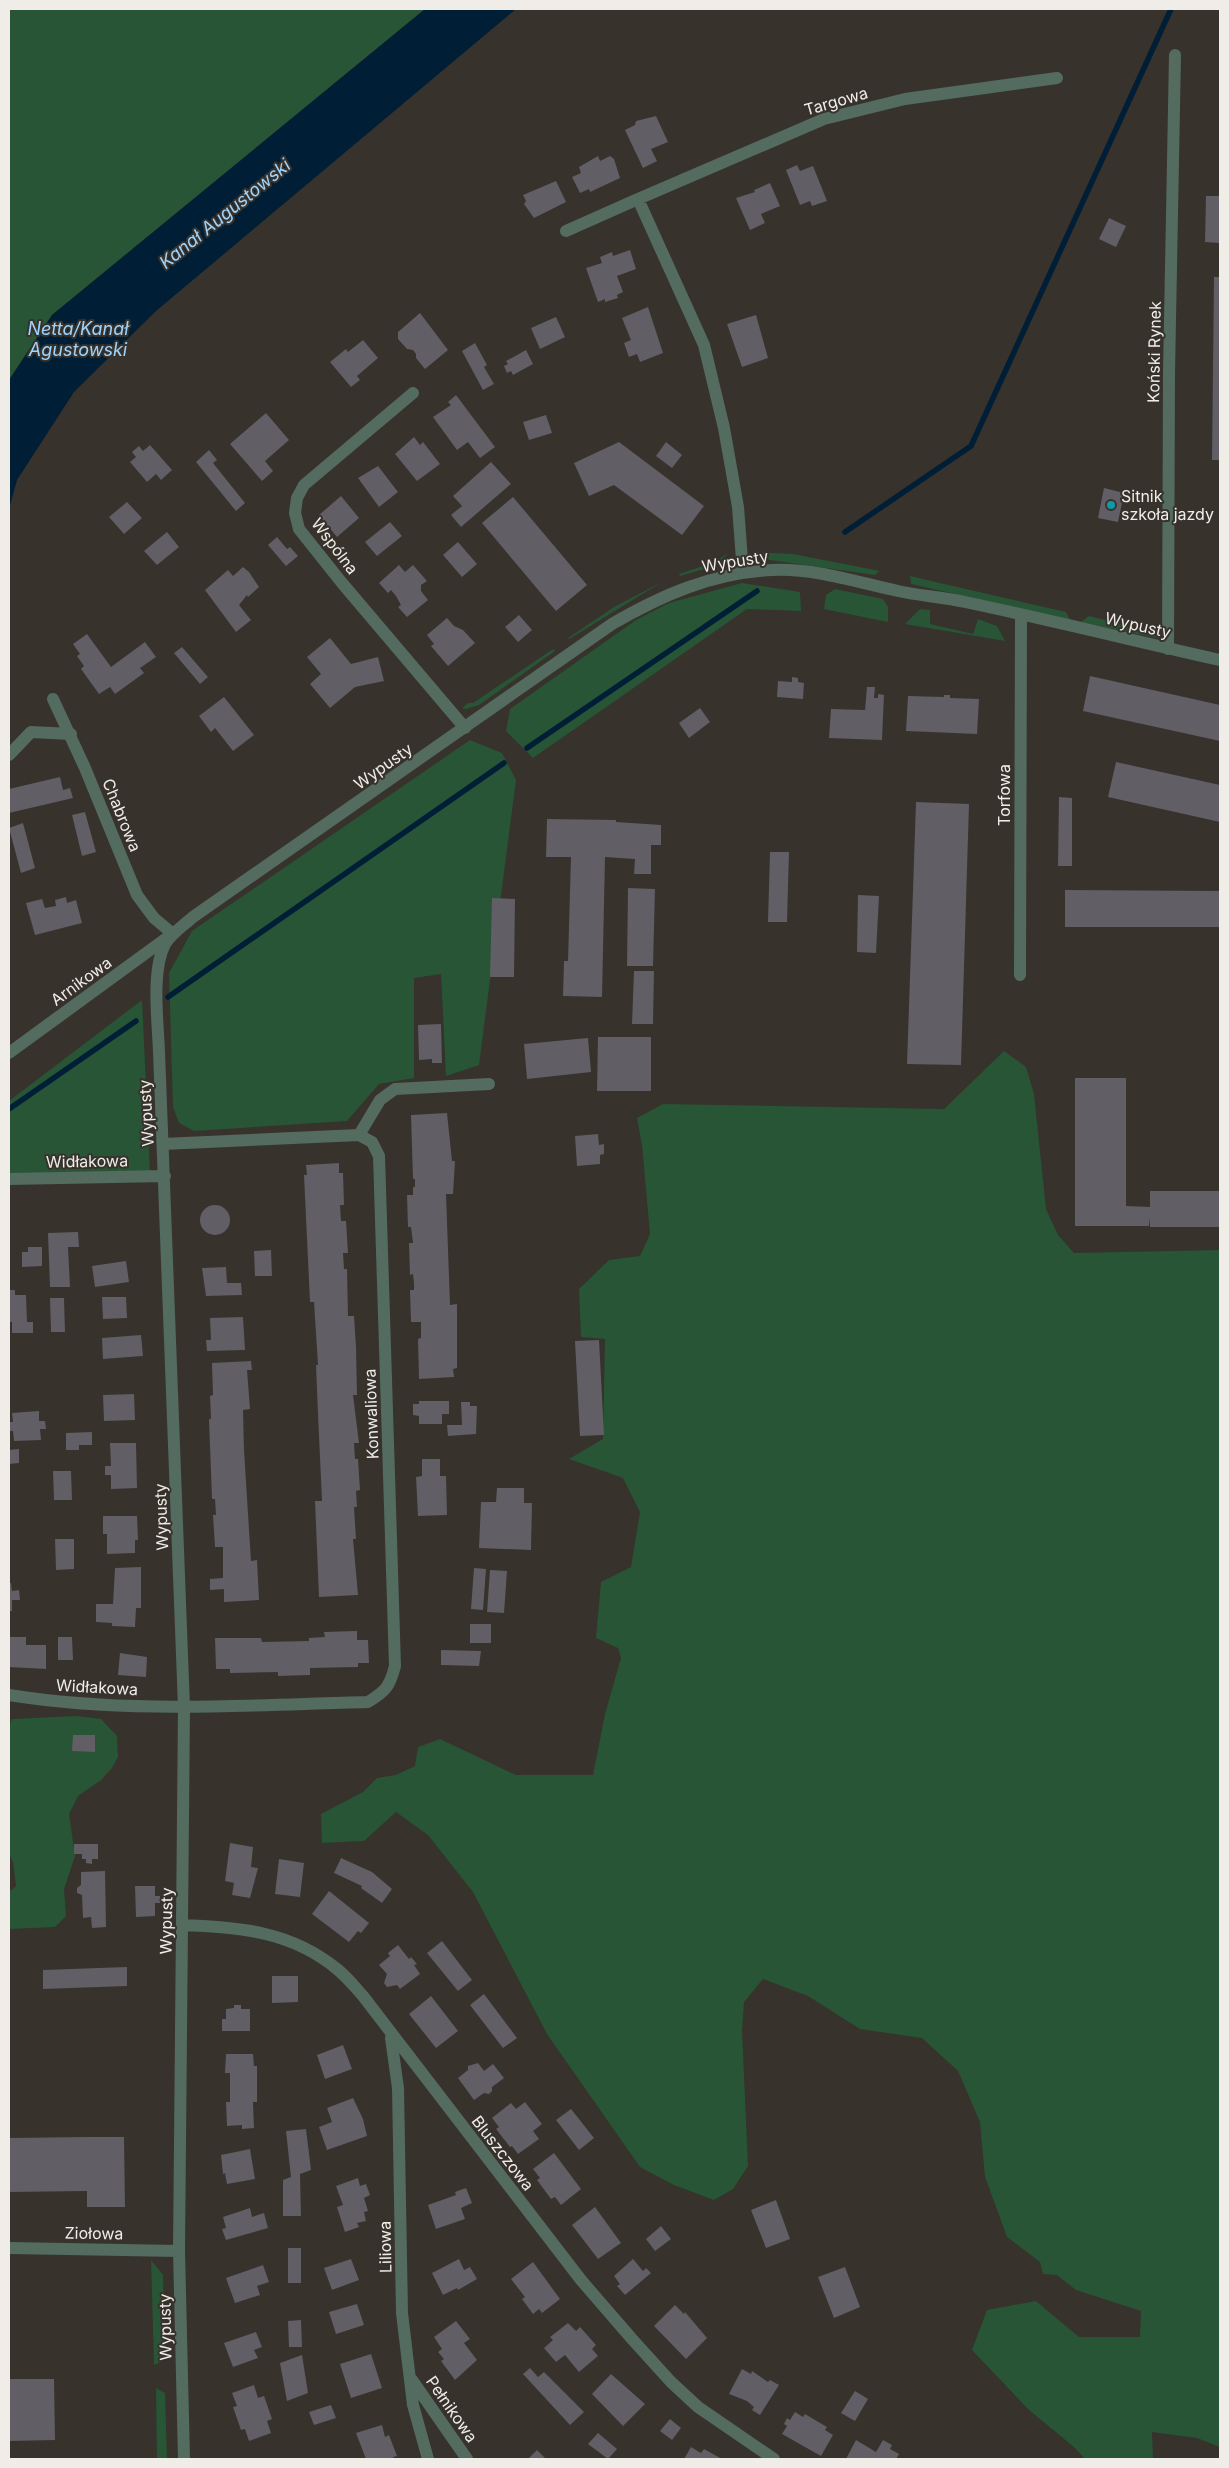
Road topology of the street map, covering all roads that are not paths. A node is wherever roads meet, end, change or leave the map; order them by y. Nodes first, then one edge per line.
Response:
1 (1175, 56) dead end
2 (1056, 78) dead end
3 (638, 199) junction
4 (566, 231) dead end
5 (413, 393) dead end
6 (743, 573) junction
7 (1021, 615) junction
8 (1168, 648) junction
9 (1220, 660) edge
10 (53, 699) dead end
11 (465, 728) junction
12 (70, 734) junction
13 (9, 755) edge
14 (172, 934) junction
15 (1020, 975) dead end
16 (9, 1053) edge
17 (489, 1084) dead end
18 (359, 1135) junction
19 (163, 1144) junction
20 (165, 1176) junction
21 (9, 1179) edge
22 (9, 1695) edge
23 (184, 1707) junction
24 (182, 1925) junction
25 (390, 2032) junction
26 (9, 2248) edge
27 (179, 2251) junction
28 (410, 2378) junction
29 (184, 2459) edge
30 (428, 2459) edge
31 (467, 2459) edge
32 (774, 2459) edge

1 - 8 street, Koński Rynek
2 - 3 street, Targowa
3 - 4 street, Targowa
3 - 6 street
5 - 11 street, Wspólna
6 - 7 street, Wypusty
6 - 11 street, Wypusty
7 - 8 street, Wypusty
7 - 15 street, Torfowa
8 - 9 street, Wypusty
10 - 12 street, Chabrowa
11 - 14 street, Wypusty
12 - 13 street
12 - 14 street, Chabrowa
14 - 16 street, Arnikowa
14 - 19 street, Wypusty
17 - 18 street
18 - 19 street
18 - 23 street, Konwaliowa
19 - 20 street, Wypusty
20 - 21 street, Widłakowa
20 - 23 street, Wypusty
22 - 23 street, Widłakowa
23 - 24 street, Wypusty
24 - 25 street, Bluszczowa
24 - 27 street, Wypusty
25 - 28 street, Liliowa
25 - 32 street, Bluszczowa
26 - 27 street, Ziołowa
27 - 29 street, Wypusty
28 - 30 street, Liliowa
28 - 31 street, Pełnikowa

